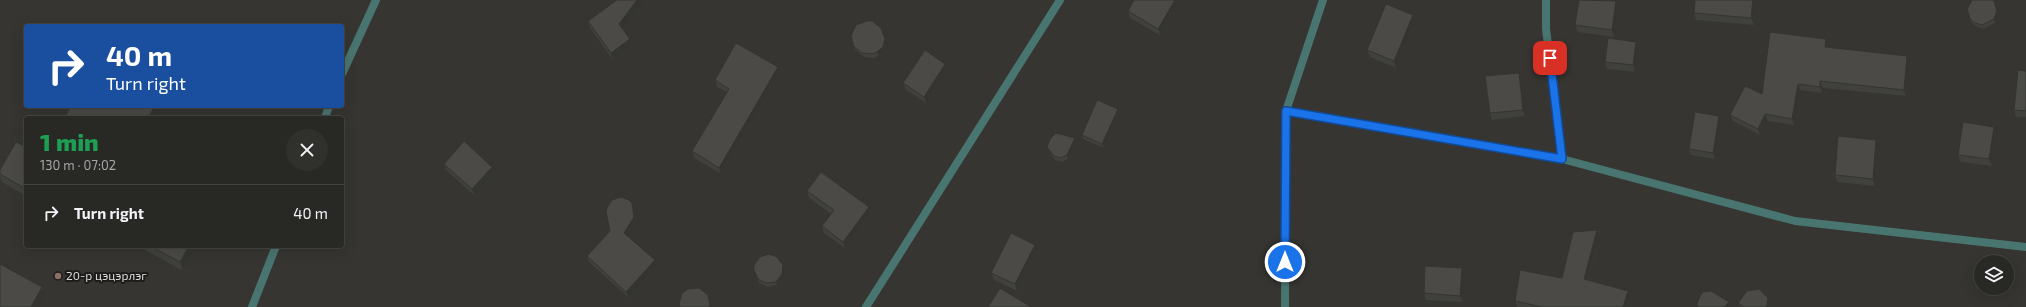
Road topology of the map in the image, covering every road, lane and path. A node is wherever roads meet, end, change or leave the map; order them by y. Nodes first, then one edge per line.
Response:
1 (376, 0) edge
2 (1060, 0) edge
3 (1323, 0) edge
4 (1546, 0) edge
5 (344, 70) edge
6 (1286, 111) junction
7 (1562, 159) junction
8 (2026, 247) edge
9 (275, 248) edge
10 (252, 307) edge
11 (866, 307) edge
12 (1285, 307) edge

1 - 5 street
2 - 11 street
3 - 6 street
4 - 7 street
6 - 7 street
6 - 12 street
7 - 8 street
9 - 10 street

